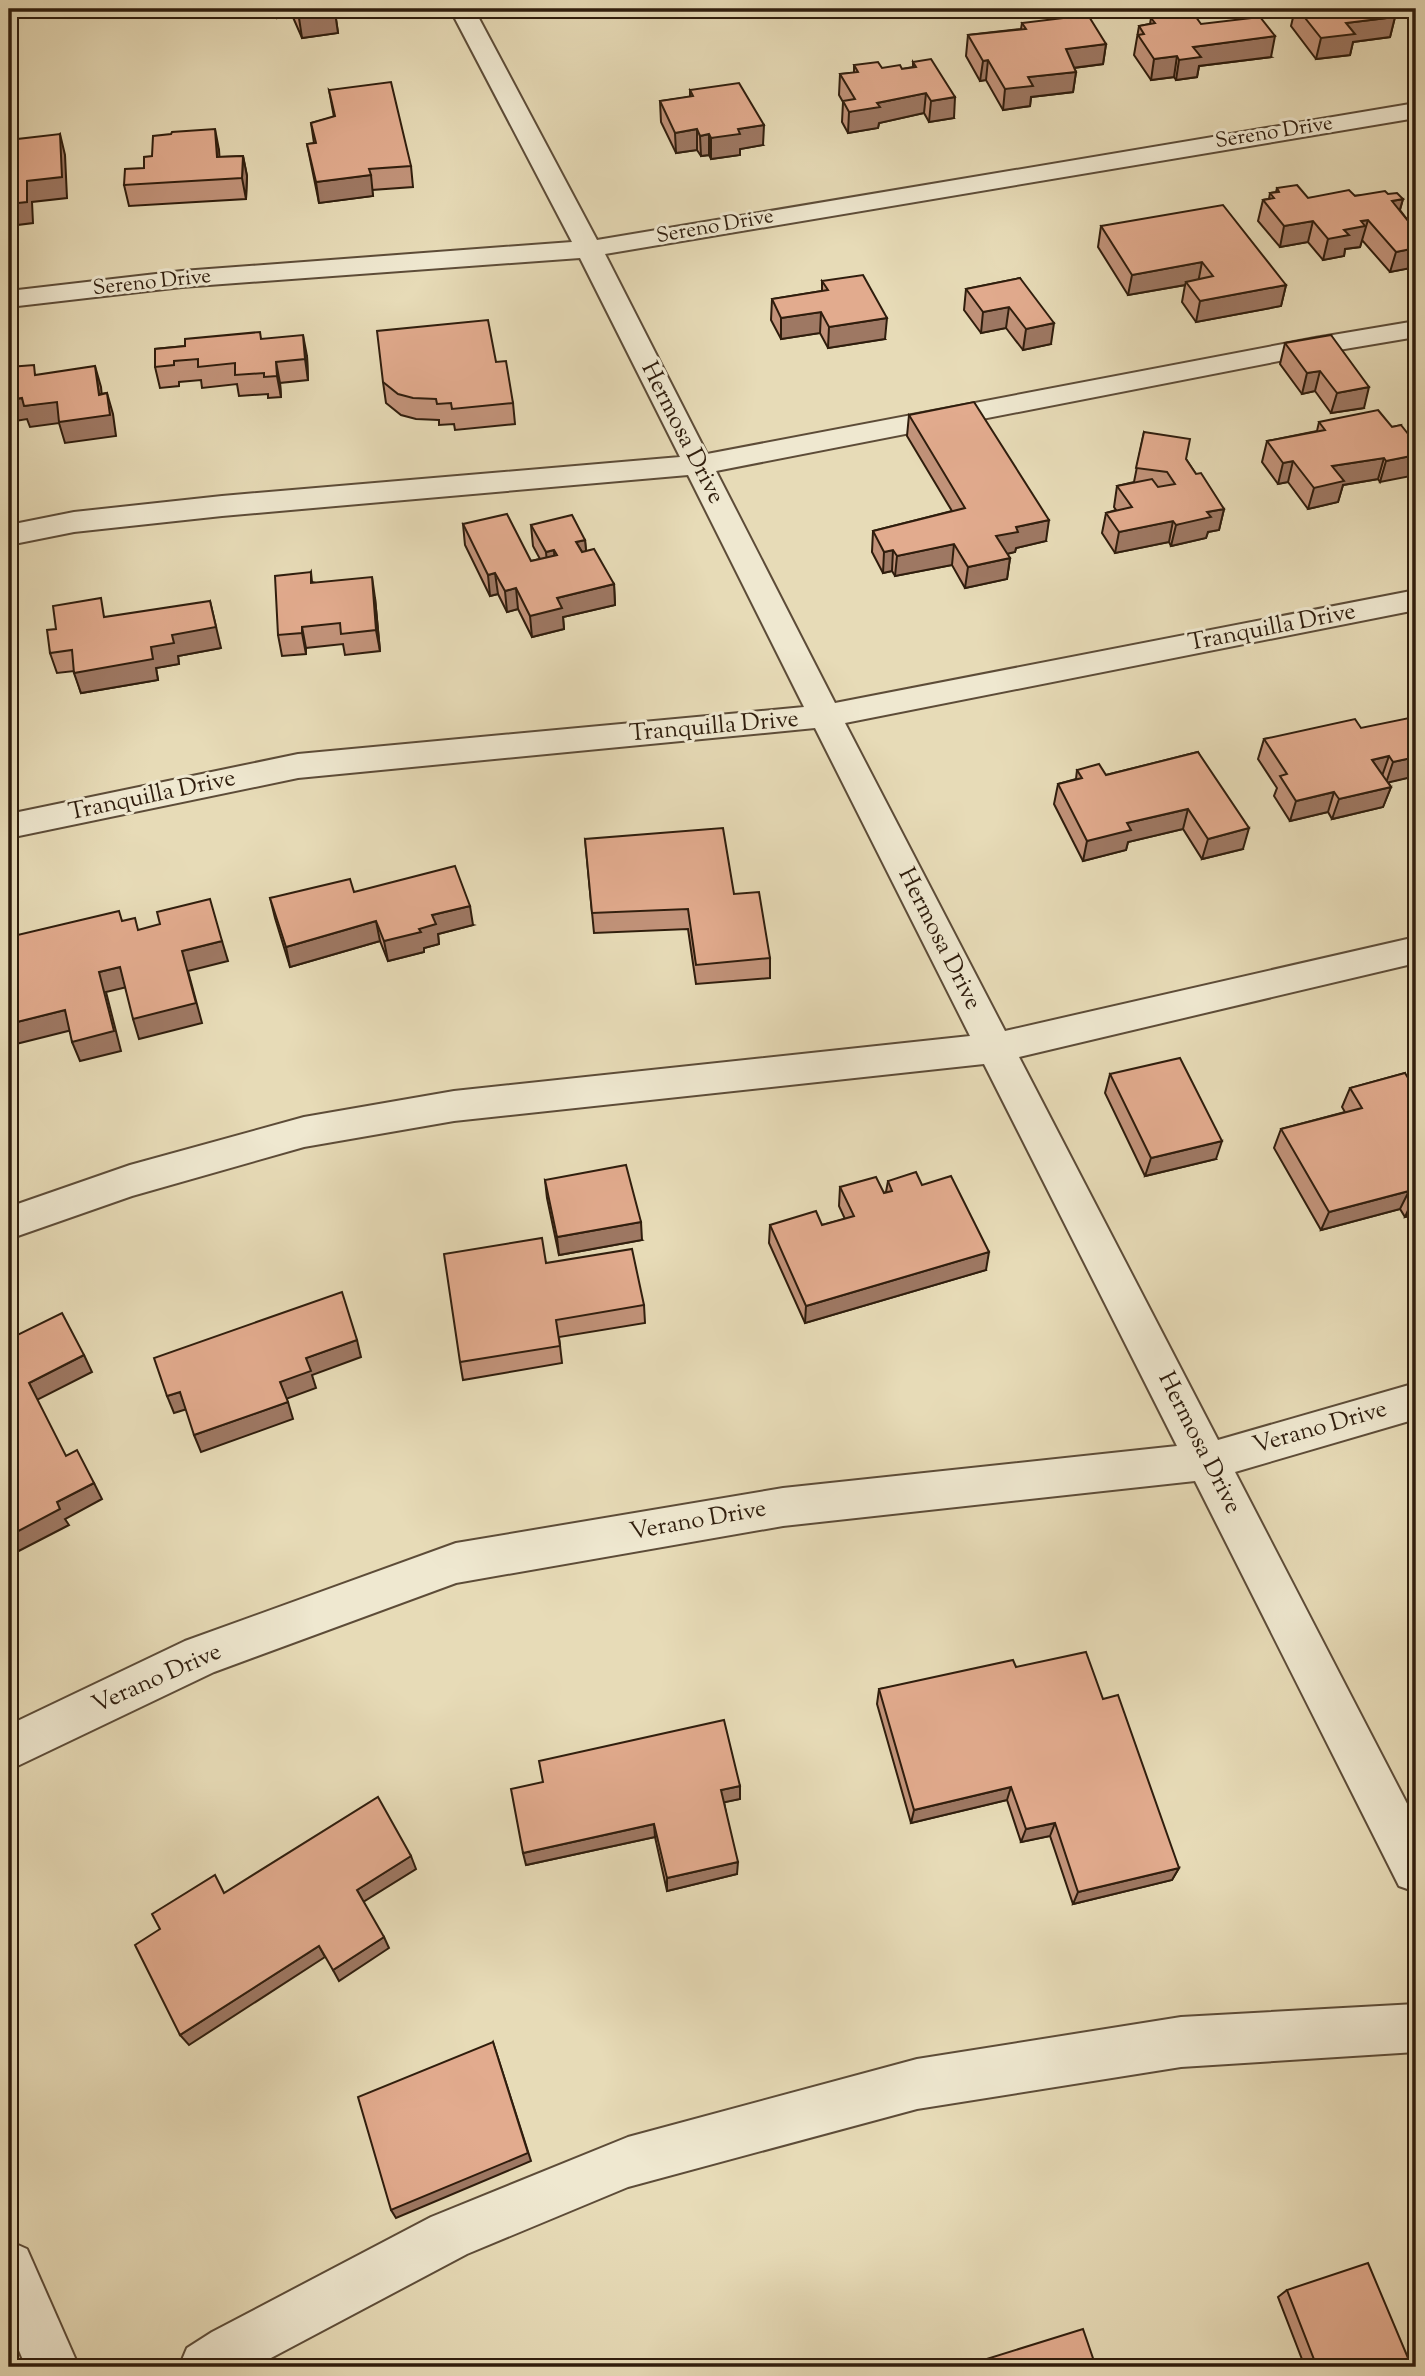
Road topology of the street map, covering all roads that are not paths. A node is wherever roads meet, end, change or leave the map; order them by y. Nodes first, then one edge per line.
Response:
1 (461, 9) edge
2 (1416, 110) edge
3 (589, 248) junction
4 (9, 299) edge
5 (1416, 329) edge
6 (698, 465) junction
7 (9, 535) edge
8 (1416, 600) edge
9 (825, 716) junction
10 (9, 825) edge
11 (1416, 950) edge
12 (995, 1048) junction
13 (9, 1223) edge
14 (1416, 1401) edge
15 (1208, 1461) junction
16 (9, 1748) edge
17 (1416, 1869) edge
18 (1416, 2028) edge
19 (9, 2267) edge
20 (52, 2367) edge
21 (206, 2367) edge

1 - 3 street, Hermosa Drive
2 - 3 street, Sereno Drive
3 - 4 street, Sereno Drive
3 - 6 street, Hermosa Drive
5 - 6 street
6 - 7 street
6 - 9 street, Hermosa Drive
8 - 9 street, Tranquilla Drive
9 - 10 street, Tranquilla Drive
9 - 12 street, Hermosa Drive
11 - 12 street
12 - 13 street
12 - 15 street, Hermosa Drive
14 - 15 street, Verano Drive
15 - 16 street, Verano Drive
15 - 17 street, Hermosa Drive
18 - 21 street
19 - 20 street

